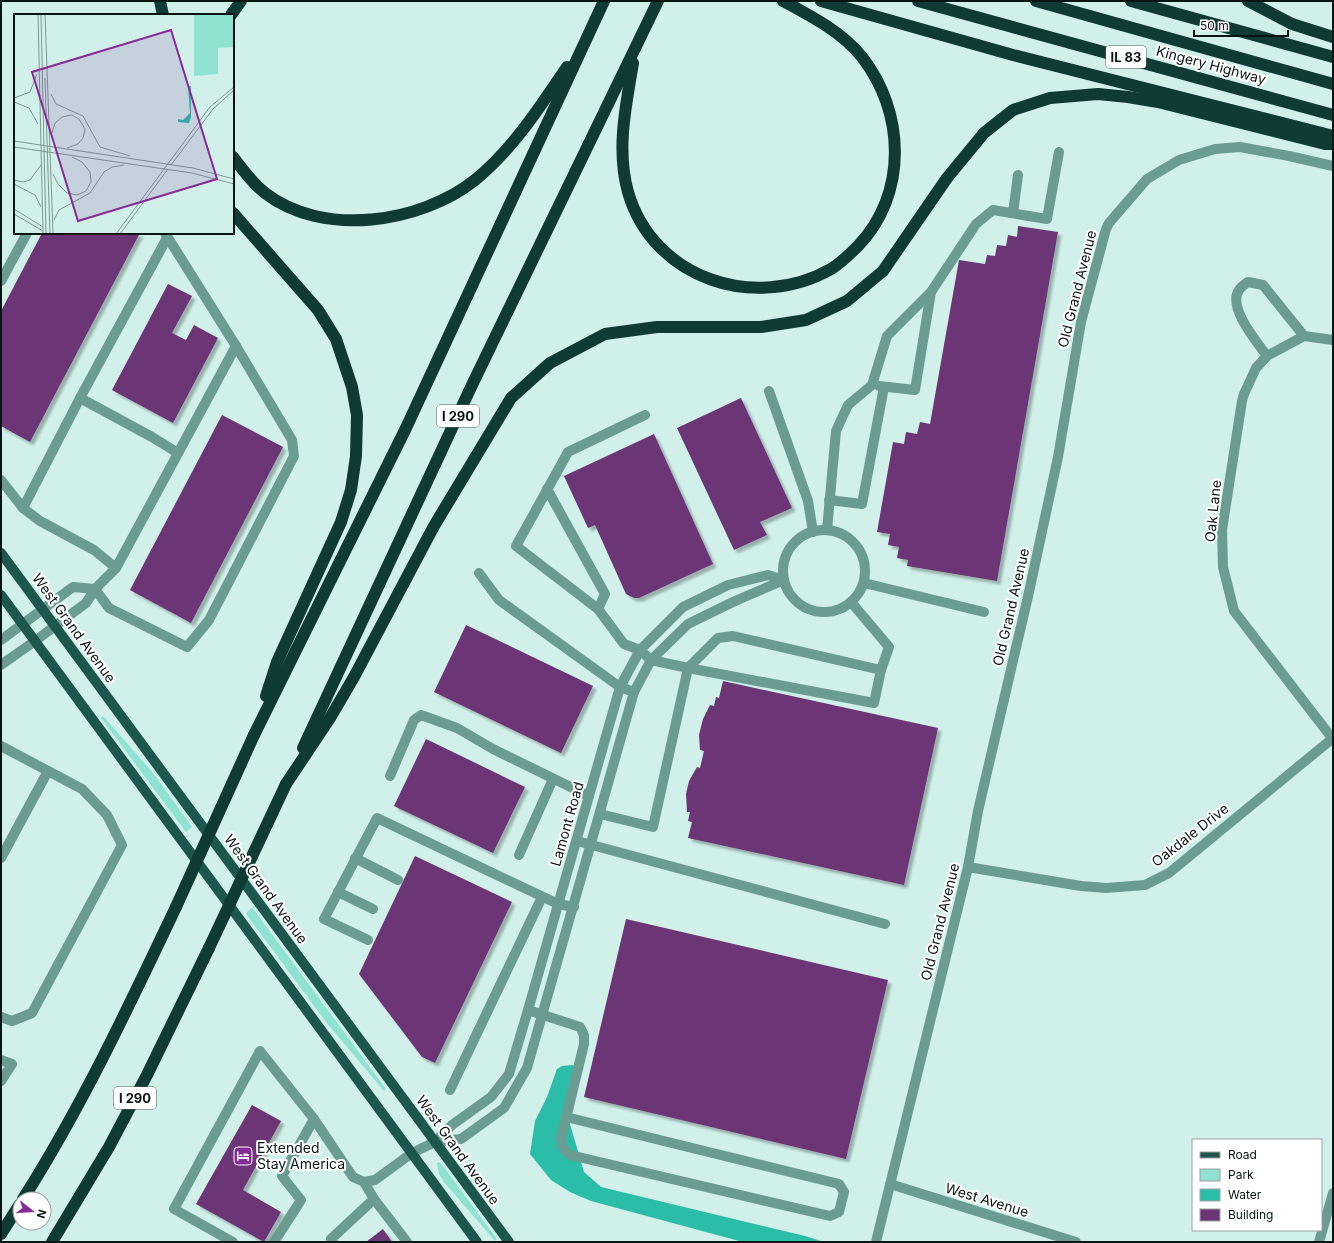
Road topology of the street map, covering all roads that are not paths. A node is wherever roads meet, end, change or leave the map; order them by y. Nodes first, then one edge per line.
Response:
1 (160, 1) edge
2 (241, 1) edge
3 (604, 1) edge
4 (658, 1) edge
5 (783, 1) edge
6 (821, 1) edge
7 (918, 1) edge
8 (1036, 1) edge
9 (1131, 1) edge
10 (1248, 1) edge
11 (163, 14) edge
12 (232, 14) edge
13 (1333, 37) edge
14 (586, 40) junction
15 (635, 51) junction
16 (1333, 57) edge
17 (1333, 84) edge
18 (1333, 115) edge
19 (1333, 136) edge
20 (1333, 144) edge
21 (1059, 152) dead end
22 (234, 158) edge
23 (1333, 166) edge
24 (1018, 175) dead end
25 (1013, 213) junction
26 (234, 214) edge
27 (26, 234) edge
28 (166, 235) edge
29 (1, 282) edge
30 (931, 292) junction
31 (1304, 336) junction
32 (1333, 340) edge
33 (236, 346) junction
34 (1267, 356) junction
35 (872, 385) junction
36 (884, 386) junction
37 (769, 390) dead end
38 (80, 398) junction
39 (645, 415) dead end
40 (178, 453) junction
41 (1, 480) edge
42 (547, 489) junction
43 (829, 500) junction
44 (23, 508) junction
45 (827, 530) junction
46 (813, 532) junction
47 (1, 553) edge
48 (116, 568) junction
49 (480, 573) dead end
50 (784, 580) junction
51 (864, 583) junction
52 (728, 586) junction
53 (95, 589) junction
54 (1, 595) edge
55 (735, 601) junction
56 (851, 602) junction
57 (42, 609) junction
58 (598, 609) junction
59 (984, 612) dead end
60 (23, 624) junction
61 (55, 627) junction
62 (1, 640) edge
63 (35, 641) junction
64 (640, 650) junction
65 (651, 660) junction
66 (1, 665) edge
67 (688, 668) junction
68 (882, 670) junction
69 (620, 687) junction
70 (634, 692) junction
71 (254, 735) junction
72 (1333, 738) edge
73 (1, 746) edge
74 (48, 771) junction
75 (390, 776) dead end
76 (553, 779) junction
77 (286, 784) junction
78 (589, 796) junction
79 (600, 814) junction
80 (576, 841) junction
81 (591, 846) junction
82 (519, 854) dead end
83 (1, 858) edge
84 (356, 858) junction
85 (968, 867) junction
86 (398, 880) dead end
87 (338, 892) junction
88 (542, 897) junction
89 (558, 904) junction
90 (574, 907) junction
91 (373, 909) dead end
92 (885, 924) dead end
93 (368, 940) dead end
94 (528, 1010) junction
95 (543, 1015) junction
96 (1, 1017) edge
97 (1, 1060) edge
98 (1, 1081) edge
99 (450, 1090) dead end
100 (566, 1117) junction
101 (314, 1119) junction
102 (435, 1142) junction
103 (412, 1153) junction
104 (364, 1182) junction
105 (890, 1184) junction
106 (28, 1191) edge
107 (1333, 1193) edge
108 (374, 1199) junction
109 (12, 1217) edge
110 (1, 1234) edge
111 (52, 1242) edge
112 (234, 1242) edge
113 (274, 1242) edge
114 (333, 1242) edge
115 (406, 1242) edge
116 (477, 1242) edge
117 (509, 1242) edge
118 (876, 1242) edge
119 (1076, 1242) edge
120 (1319, 1242) edge

1 - 11 highway
2 - 12 highway
3 - 14 highway, I 290
4 - 15 highway, I 290
5 - 15 highway
6 - 19 highway
7 - 18 highway, Kingery Highway / IL 83
8 - 17 highway, IL 83
9 - 16 highway
10 - 13 highway
14 - 22 highway
14 - 71 highway, I 290
15 - 77 highway, I 290
20 - 77 highway
21 - 25 street
23 - 85 street, Old Grand Avenue
24 - 25 street
25 - 30 street
26 - 71 highway
27 - 29 street
28 - 33 street
28 - 38 street
30 - 35 street
30 - 36 street
31 - 32 street
31 - 34 street, Oak Lane
31 - 34 street
33 - 40 street
33 - 53 street
34 - 72 street, Oak Lane
35 - 36 street
35 - 43 street
36 - 43 street
37 - 46 street
38 - 40 street
38 - 44 street
39 - 42 street
40 - 48 street
41 - 44 street
42 - 58 street
42 - 58 street
43 - 45 street
44 - 48 street
45 - 46 street
45 - 51 street
46 - 50 street
47 - 57 main road, West Grand Avenue
48 - 53 street
49 - 69 street
50 - 52 street, Lamont Road
50 - 55 street, Lamont Road
50 - 56 street
51 - 56 street
51 - 59 street
52 - 55 street
52 - 64 street, Lamont Road
53 - 57 street
53 - 61 street
54 - 60 main road
55 - 65 street, Lamont Road
56 - 68 street
57 - 60 street
57 - 61 main road, West Grand Avenue
58 - 64 street
60 - 62 street
60 - 63 main road
61 - 63 street
61 - 102 main road, West Grand Avenue
63 - 66 street
63 - 103 main road
64 - 65 street
64 - 69 street, Lamont Road
65 - 67 street
65 - 70 street, Lamont Road
67 - 68 street
67 - 68 street
67 - 79 street
69 - 70 street
69 - 78 street, Lamont Road
70 - 79 street, Lamont Road
71 - 106 highway, I 290, bridge
72 - 85 street, Oakdale Drive
73 - 74 street
74 - 83 street
74 - 96 street
75 - 76 street
76 - 78 street
76 - 82 street
77 - 111 highway, I 290, bridge
78 - 80 street, Lamont Road
79 - 81 street, Lamont Road
80 - 81 street
80 - 89 street, Lamont Road
81 - 90 street, Lamont Road
81 - 92 street
84 - 86 street
84 - 87 street
84 - 88 street
85 - 105 street, Old Grand Avenue
87 - 91 street
87 - 93 street
88 - 89 street
88 - 99 street
89 - 90 street
89 - 94 street, Lamont Road
90 - 95 street, Lamont Road
94 - 95 street
94 - 102 street, Lamont Road
95 - 100 street
95 - 102 street, Lamont Road
97 - 98 street
100 - 100 street
101 - 104 street
101 - 112 street
101 - 113 street
102 - 103 street, Lamont Road
102 - 117 main road, West Grand Avenue
103 - 104 street, Lamont Road
103 - 116 main road
104 - 108 street
105 - 118 street, Old Grand Avenue
105 - 119 street, West Avenue
107 - 120 street
108 - 114 street
108 - 115 street
109 - 110 highway

